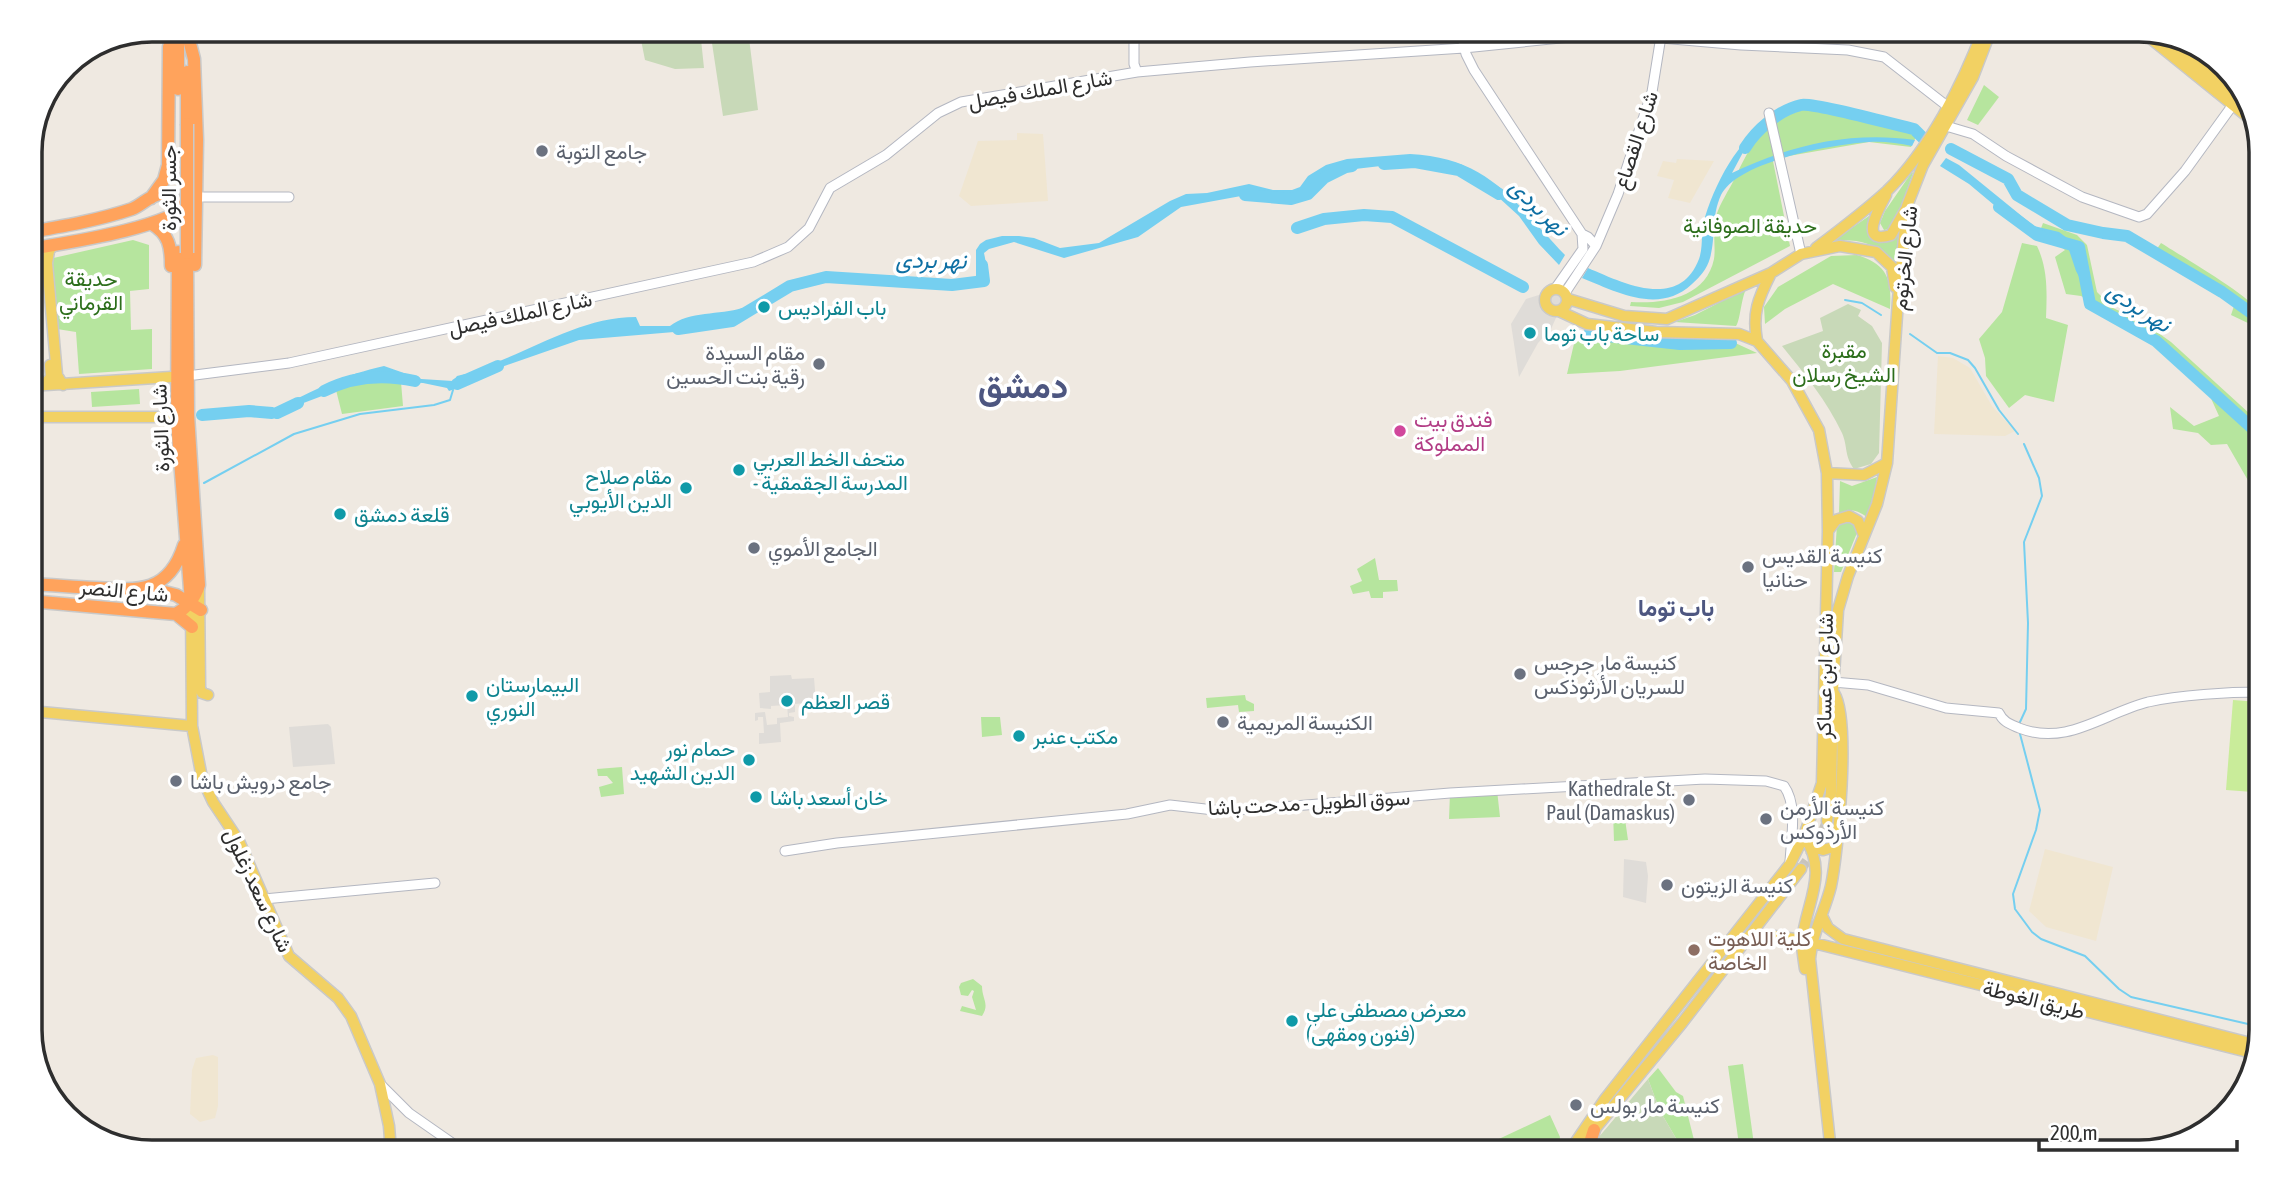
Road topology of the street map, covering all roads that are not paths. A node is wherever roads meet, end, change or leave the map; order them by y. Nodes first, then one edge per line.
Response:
1 (173, 42) edge
2 (183, 42) edge
3 (1134, 42) edge
4 (1463, 42) edge
5 (1515, 42) edge
6 (1661, 42) edge
7 (1715, 42) edge
8 (1978, 42) edge
9 (1986, 42) edge
10 (2156, 44) edge
11 (1464, 48) junction
12 (2181, 50) edge
13 (1137, 72) junction
14 (2234, 97) edge
15 (1947, 106) junction
16 (2232, 106) junction
17 (2242, 113) edge
18 (1769, 114) dead end
19 (187, 126) junction
20 (1946, 126) junction
21 (170, 134) junction
22 (197, 164) junction
23 (168, 165) junction
24 (1889, 189) junction
25 (195, 197) junction
26 (289, 197) dead end
27 (151, 198) junction
28 (1907, 206) junction
29 (174, 216) junction
30 (152, 224) junction
31 (42, 229) edge
32 (1582, 234) junction
33 (53, 245) junction
34 (1596, 246) junction
35 (42, 247) edge
36 (183, 250) junction
37 (1814, 250) junction
38 (1801, 254) junction
39 (42, 271) edge
40 (1771, 273) junction
41 (1562, 294) junction
42 (1898, 300) junction
43 (1559, 311) junction
44 (49, 319) junction
45 (1757, 341) junction
46 (195, 375) junction
47 (171, 377) junction
48 (63, 385) junction
49 (44, 386) joint
50 (181, 416) junction
51 (42, 417) edge
52 (1886, 463) junction
53 (1827, 472) junction
54 (1828, 531) junction
55 (1864, 536) junction
56 (186, 538) junction
57 (42, 585) edge
58 (199, 585) joint
59 (69, 586) junction
60 (149, 588) junction
61 (176, 595) junction
62 (42, 602) edge
63 (69, 605) junction
64 (196, 606) junction
65 (176, 614) junction
66 (192, 627) junction
67 (1833, 686) junction
68 (2249, 693) edge
69 (208, 695) dead end
70 (42, 712) edge
71 (192, 726) junction
72 (1791, 814) junction
73 (1827, 821) tunnel mouth
74 (1807, 840) junction
75 (1838, 841) junction
76 (785, 851) dead end
77 (1790, 864) junction
78 (1801, 869) tunnel mouth
79 (435, 883) dead end
80 (264, 899) junction
81 (1822, 916) junction
82 (1746, 938) junction
83 (1807, 942) junction
84 (2248, 1042) edge
85 (2247, 1052) edge
86 (380, 1084) junction
87 (1594, 1130) junction
88 (390, 1140) edge
89 (447, 1140) edge
90 (1577, 1140) edge
91 (1588, 1140) edge
92 (1591, 1140) edge
93 (1829, 1140) edge

1 - 21 highway
2 - 19 highway
3 - 13 street
4 - 11 street
5 - 11 street, شارع الملك فيصل
6 - 34 street, شارع القصاع
7 - 15 street, شارع الملك فيصل
8 - 15 main road
9 - 20 main road, شارع الخرتوم
10 - 16 main road
11 - 13 street, شارع الملك فيصل
11 - 32 street
12 - 14 main road
13 - 46 street, شارع الملك فيصل
15 - 24 main road
16 - 17 main road
16 - 20 street
18 - 38 street
19 - 21 highway
19 - 22 highway
19 - 36 highway, جسر الثورة, bridge
20 - 28 main road, شارع الخرتوم
21 - 23 highway
22 - 23 highway
22 - 25 highway
23 - 27 highway
24 - 28 main road
24 - 37 main road
25 - 26 street
25 - 29 highway
25 - 36 highway
27 - 29 highway
27 - 31 highway
28 - 42 main road, شارع الخرتوم
29 - 30 highway
30 - 33 highway
30 - 36 highway
32 - 34 street
32 - 41 street
33 - 35 highway
33 - 44 main road
34 - 41 street, شارع القصاع
36 - 46 highway
36 - 47 highway
36 - 50 highway, شارع الثورة
37 - 38 main road
37 - 42 main road
38 - 40 main road
39 - 44 main road
40 - 41 main road
40 - 45 main road
41 - 43 main road
41 - 43 main road
42 - 52 main road, شارع الخرتوم
43 - 45 main road
44 - 48 main road
44 - 49 main road
45 - 53 main road, شارع ابن عساكر
46 - 50 highway
47 - 48 main road
47 - 50 highway
48 - 49 main road
50 - 51 main road
50 - 56 highway, شارع الثورة
50 - 58 highway, شارع الثورة
52 - 53 main road
52 - 55 main road, شارع ابن عساكر
53 - 54 main road, شارع ابن عساكر
54 - 55 main road
54 - 74 main road, شارع ابن عساكر
55 - 67 main road, شارع ابن عساكر
56 - 60 highway, شارع النصر
56 - 64 highway, شارع الثورة
57 - 59 highway, شارع النصر
58 - 64 highway, شارع النصر
59 - 60 highway, شارع النصر
59 - 63 highway
60 - 61 highway
61 - 64 highway
61 - 65 highway
62 - 63 highway, شارع النصر
63 - 65 highway, شارع النصر
64 - 65 highway, شارع النصر
64 - 66 main road, شارع سعد زغلول
64 - 69 main road
65 - 66 highway
66 - 71 main road, شارع سعد زغلول
67 - 68 street
67 - 73 main road, شارع ابن عساكر
67 - 75 main road
70 - 71 main road
71 - 80 main road, شارع سعد زغلول
72 - 74 street
72 - 76 street, سوق الطويل - مدحت باشا
72 - 77 street
74 - 75 main road
74 - 77 main road, شارع ابن عساكر
74 - 83 main road
75 - 81 main road
77 - 90 main road, شارع ابن عساكر
78 - 82 main road
79 - 80 street
80 - 86 main road, شارع سعد زغلول
81 - 83 main road
81 - 84 main road
82 - 83 main road, طريق الغوطة
82 - 87 main road
83 - 85 main road, طريق الغوطة
83 - 93 main road
86 - 88 main road, شارع سعد زغلول
86 - 89 street
87 - 91 main road
87 - 92 highway

